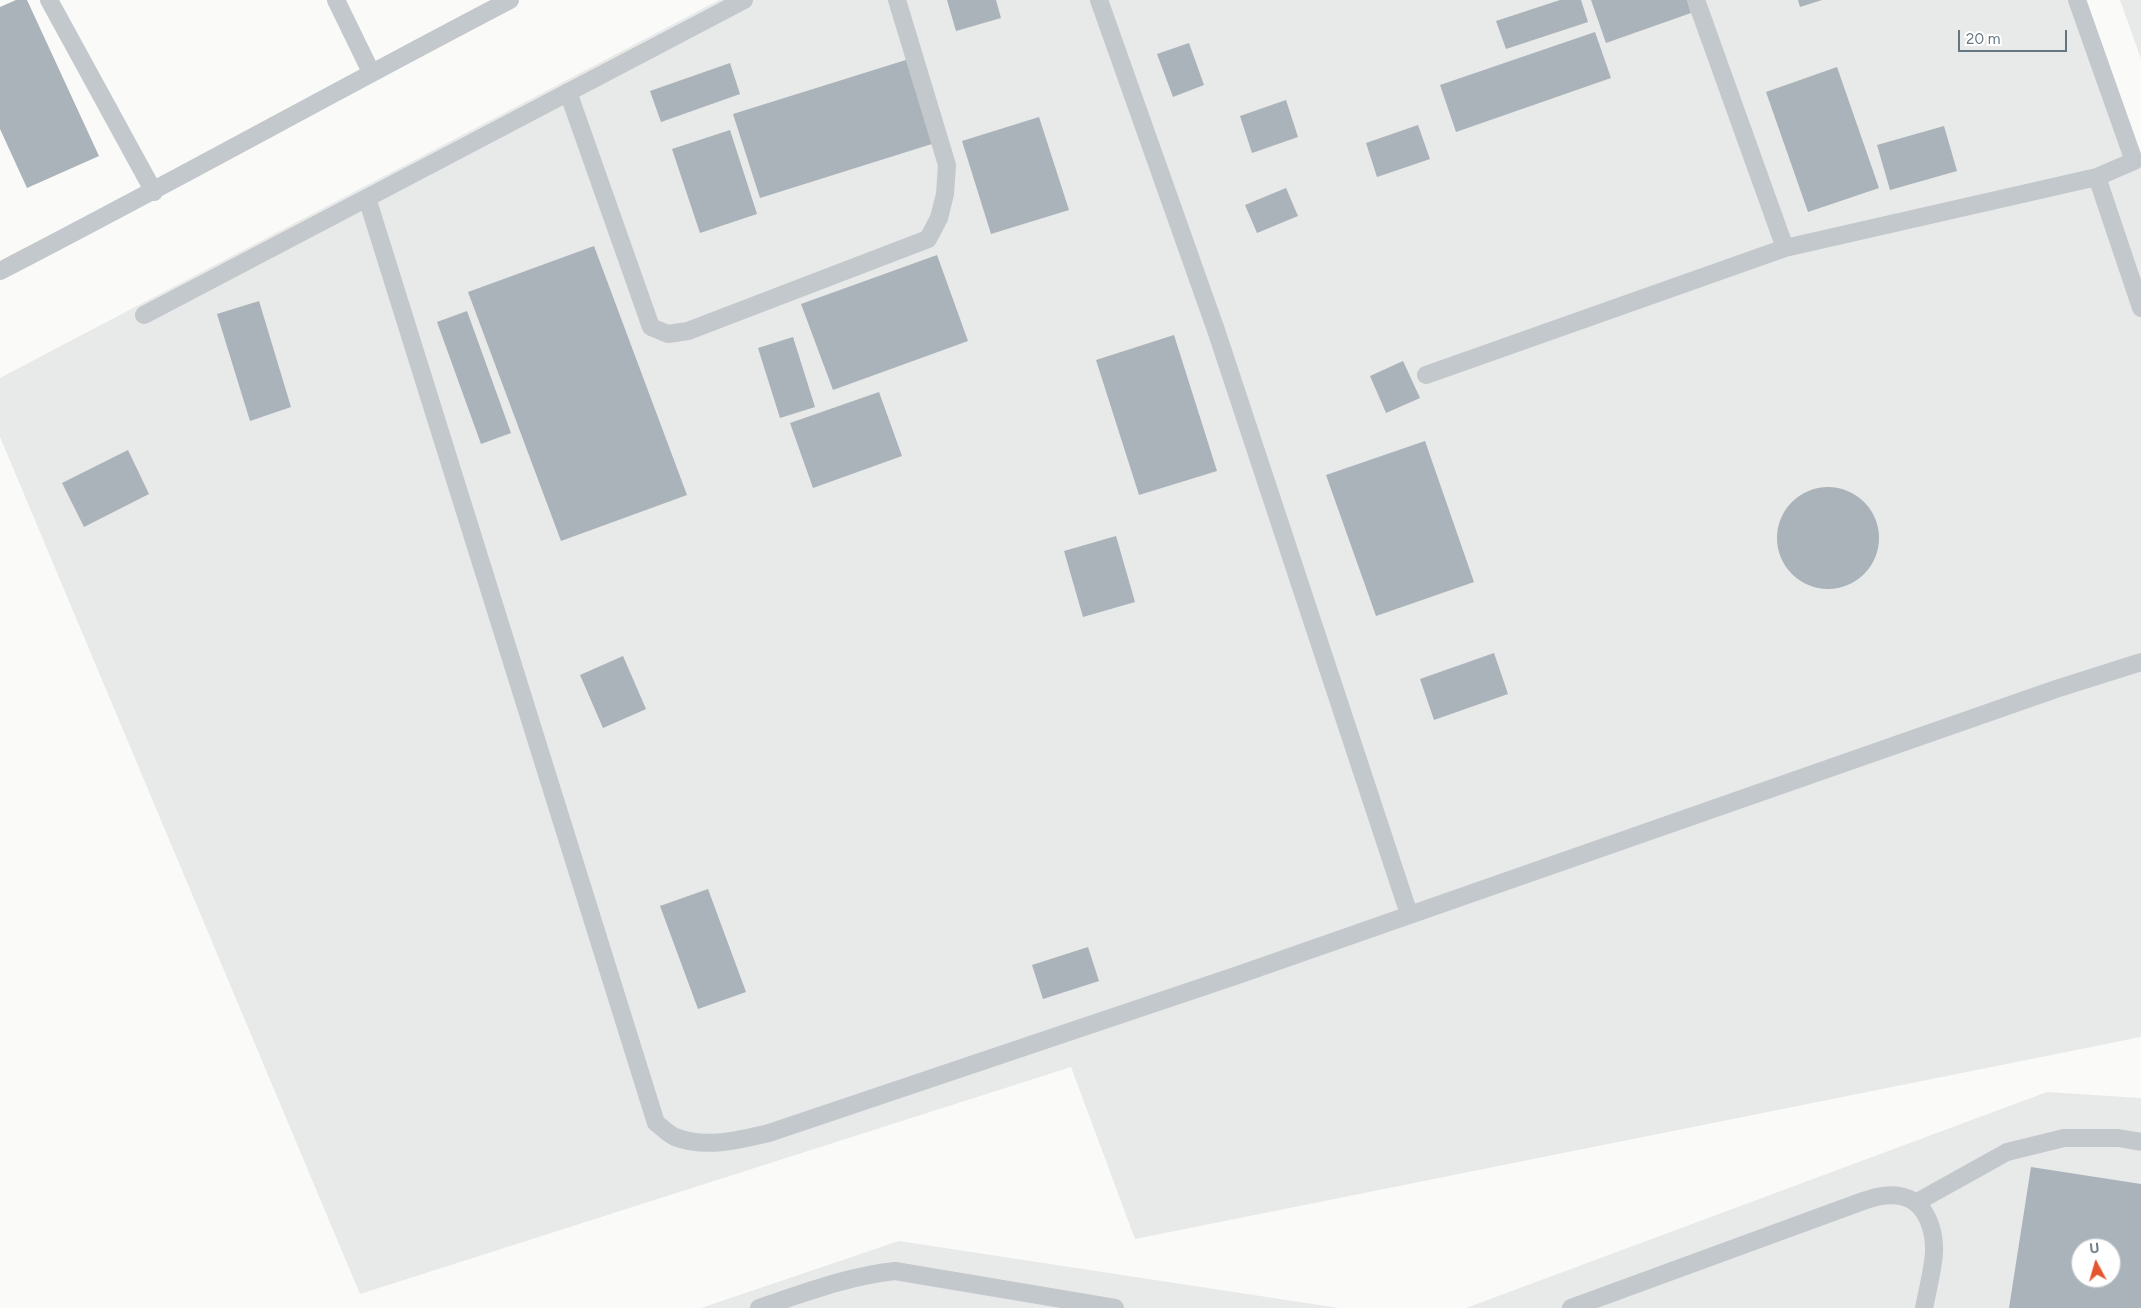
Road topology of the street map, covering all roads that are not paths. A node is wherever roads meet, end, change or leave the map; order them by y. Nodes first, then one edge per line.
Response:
1 (50, 0) edge
2 (336, 0) edge
3 (509, 0) edge
4 (744, 0) edge
5 (897, 0) edge
6 (1099, 0) edge
7 (1696, 0) edge
8 (2077, 0) edge
9 (371, 72) junction
10 (568, 92) junction
11 (2098, 177) junction
12 (154, 192) junction
13 (367, 198) junction
14 (1785, 248) junction
15 (0, 271) edge
16 (2141, 308) edge
17 (144, 315) dead end
18 (1426, 375) dead end
19 (2141, 662) edge
20 (1409, 914) junction
21 (2141, 1142) edge
22 (1917, 1202) junction
23 (759, 1308) edge
24 (1116, 1308) edge
25 (1571, 1308) edge
26 (1924, 1308) edge

1 - 12 lane
2 - 9 lane
3 - 9 lane
4 - 10 lane
5 - 10 lane
6 - 20 lane
7 - 14 lane
8 - 11 lane
9 - 12 lane
10 - 13 lane
11 - 14 lane
11 - 16 lane
12 - 15 lane
13 - 17 lane
13 - 20 lane
14 - 18 lane
19 - 20 lane
21 - 22 lane
22 - 25 lane
22 - 26 lane
23 - 24 lane

